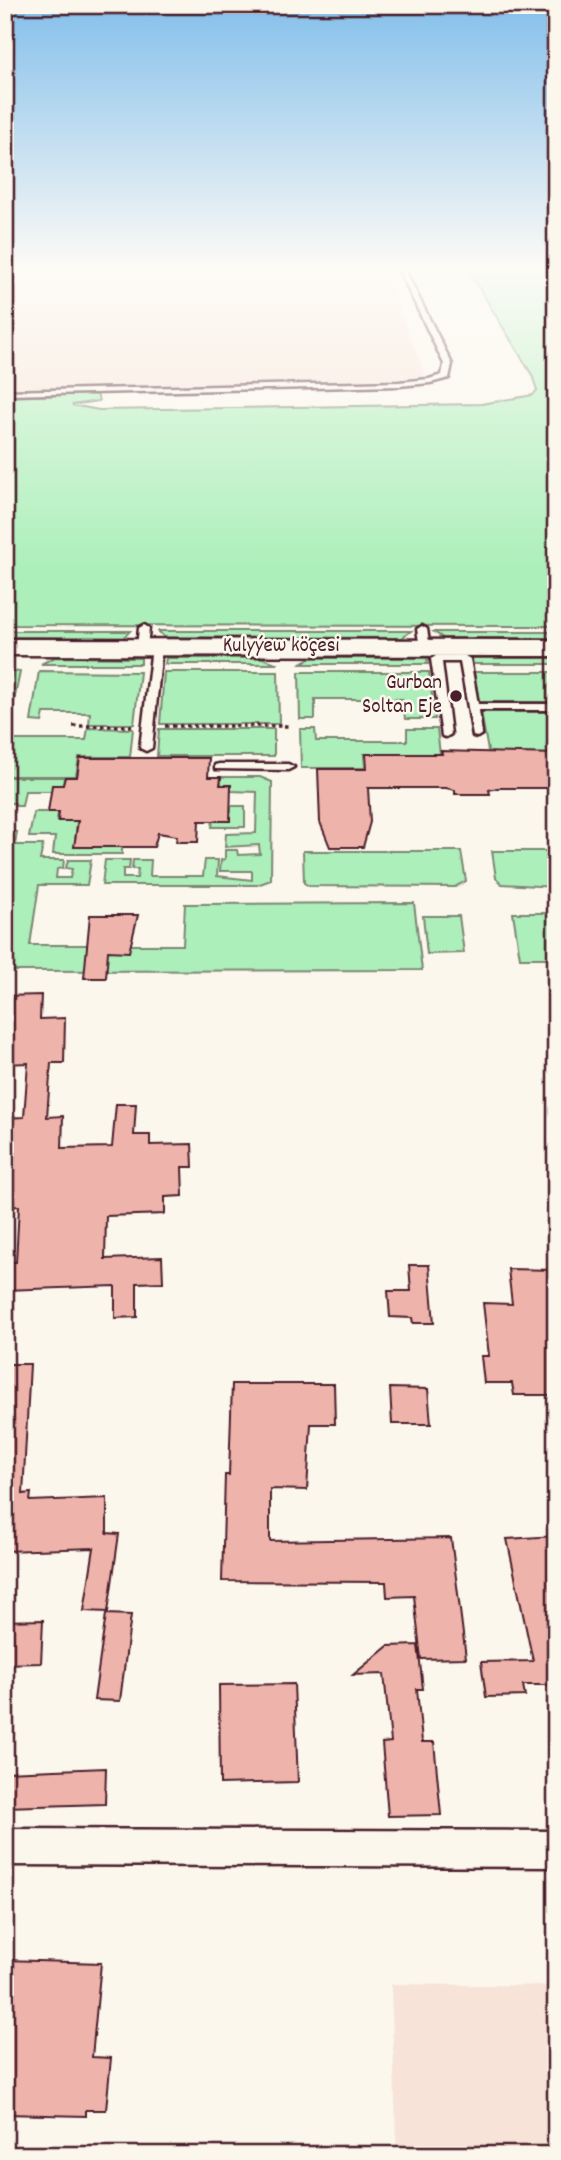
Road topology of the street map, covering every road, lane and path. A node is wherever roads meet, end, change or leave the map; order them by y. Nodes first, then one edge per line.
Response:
1 (447, 369) edge
2 (5, 393) edge
3 (147, 641) junction
4 (436, 646) junction
5 (556, 648) edge
6 (6, 658) edge
7 (5, 677) edge
8 (473, 707) junction
9 (556, 708) edge
10 (74, 726) dead end
11 (134, 726) dead end
12 (160, 726) dead end
13 (288, 726) dead end
14 (446, 734) dead end
15 (477, 734) dead end
16 (146, 748) dead end
17 (219, 766) dead end
18 (288, 767) dead end
19 (5, 1847) edge
20 (556, 1849) edge

1 - 2 lane
3 - 4 street, Kulyýew köçesi
3 - 6 street, Kulyýew köçesi
3 - 16 lane
4 - 5 street, Kulyýew köçesi
4 - 8 lane
4 - 14 lane
6 - 7 path
8 - 9 lane
8 - 15 lane
10 - 11 path
12 - 13 path
17 - 18 lane
19 - 20 street

